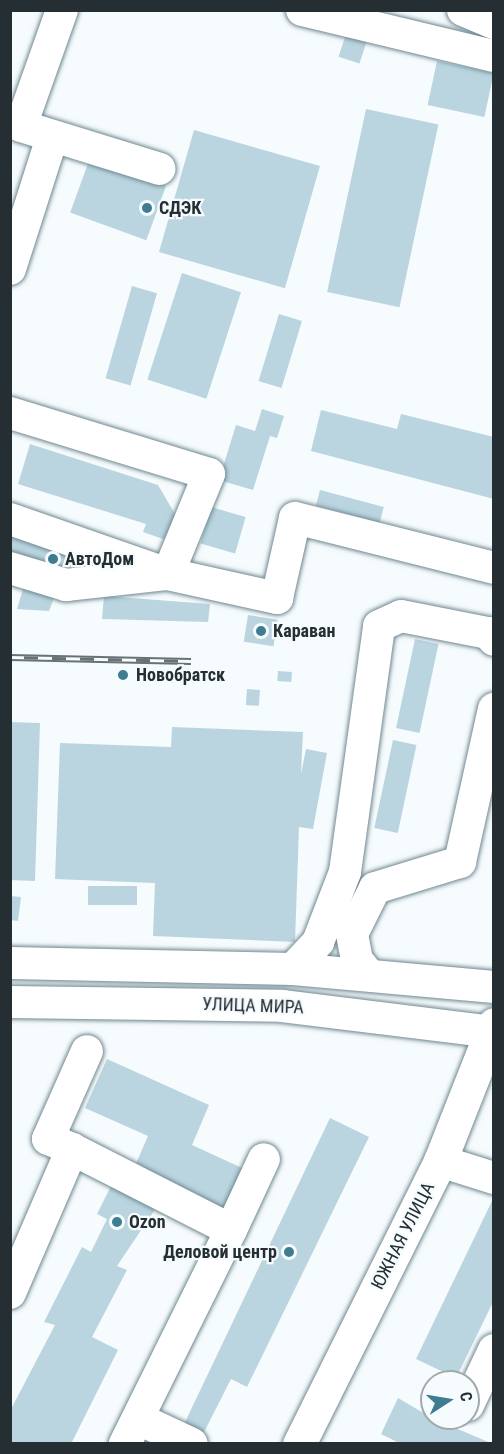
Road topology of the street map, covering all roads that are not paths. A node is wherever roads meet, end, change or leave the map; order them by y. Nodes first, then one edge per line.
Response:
1 (62, 10) edge
2 (303, 10) edge
3 (463, 10) edge
4 (494, 23) edge
5 (494, 56) edge
6 (52, 137) junction
7 (160, 169) dead end
8 (10, 269) edge
9 (10, 413) edge
10 (10, 519) edge
11 (10, 568) edge
12 (494, 568) edge
13 (168, 574) junction
14 (494, 640) edge
15 (494, 709) edge
16 (10, 963) edge
17 (293, 969) junction
18 (369, 975) junction
19 (494, 987) edge
20 (10, 1002) edge
21 (493, 1029) edge
22 (87, 1051) dead end
23 (487, 1067) edge
24 (72, 1149) junction
25 (264, 1159) dead end
26 (440, 1161) junction
27 (494, 1178) edge
28 (231, 1230) junction
29 (10, 1293) edge
30 (494, 1350) edge
31 (480, 1380) edge
32 (133, 1432) edge
33 (192, 1443) edge
34 (299, 1443) edge

1 - 6 street
2 - 5 street
3 - 4 street
6 - 7 street
6 - 8 street
9 - 13 street
10 - 13 street
11 - 13 street
12 - 13 street
14 - 17 street
15 - 18 street
16 - 17 street, УЛИЦА МИРА
17 - 18 street, УЛИЦА МИРА
18 - 19 street, УЛИЦА МИРА
20 - 21 street, УЛИЦА МИРА
21 - 23 main road, ЮЖНАЯ УЛИЦА
22 - 24 street
23 - 26 main road, ЮЖНАЯ УЛИЦА
24 - 28 street
24 - 29 street
25 - 28 street
26 - 27 street
26 - 34 main road, ЮЖНАЯ УЛИЦА
28 - 32 street
30 - 31 street
32 - 33 street

